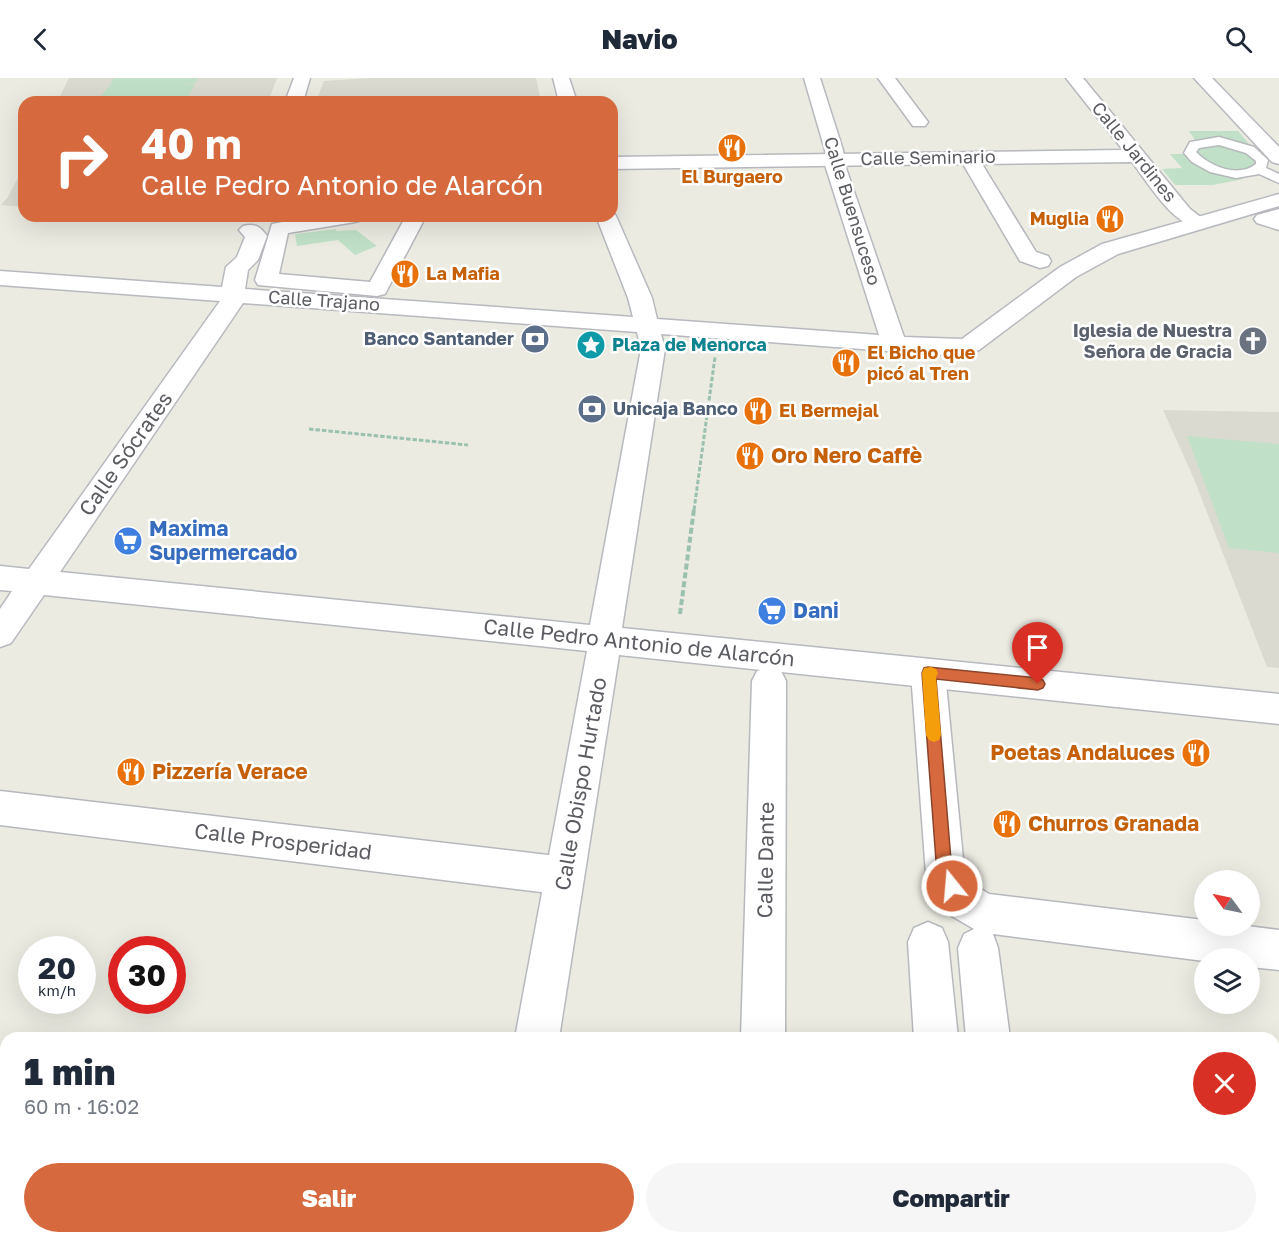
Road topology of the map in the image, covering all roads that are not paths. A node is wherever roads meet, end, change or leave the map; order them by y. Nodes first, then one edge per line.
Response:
1 (302, 78) edge
2 (561, 78) edge
3 (812, 78) edge
4 (886, 78) edge
5 (1074, 78) edge
6 (1202, 78) edge
7 (296, 96) edge
8 (566, 96) edge
9 (919, 122) dead end
10 (1137, 156) junction
11 (968, 157) junction
12 (1279, 158) edge
13 (835, 159) junction
14 (618, 163) edge
15 (1259, 169) junction
16 (1277, 199) edge
17 (317, 222) edge
18 (407, 222) edge
19 (413, 222) edge
20 (608, 222) edge
21 (1197, 222) junction
22 (252, 223) edge
23 (1279, 224) edge
24 (1040, 261) dead end
25 (0, 278) edge
26 (373, 290) junction
27 (232, 294) junction
28 (648, 324) junction
29 (894, 344) junction
30 (0, 578) edge
31 (37, 581) junction
32 (0, 634) edge
33 (606, 640) junction
34 (928, 673) junction
35 (769, 681) dead end
36 (1279, 709) edge
37 (0, 808) edge
38 (566, 876) junction
39 (928, 942) dead end
40 (978, 948) dead end
41 (1279, 951) edge
42 (538, 1032) edge
43 (763, 1032) edge
44 (936, 1032) edge
45 (987, 1032) edge

1 - 7 street
2 - 8 street
3 - 13 street, Calle Buensuceso
4 - 9 street
5 - 10 street, Calle Jardines
6 - 12 street
10 - 11 street, Calle Seminario
10 - 21 street, Calle Jardines
11 - 13 street, Calle Seminario
11 - 24 street
13 - 14 street, Calle Seminario
13 - 29 street, Calle Buensuceso
15 - 15 lane
15 - 16 lane
16 - 21 street, Calle Trajano
16 - 23 street
17 - 26 street
18 - 26 street
19 - 26 street
20 - 28 street, Calle Obispo Hurtado
21 - 29 street, Calle Trajano
22 - 27 street, Calle Sócrates
25 - 27 street, Calle Trajano
27 - 28 street, Calle Trajano
27 - 31 street, Calle Sócrates
28 - 29 street, Calle Trajano
28 - 33 street, Calle Obispo Hurtado
30 - 31 street, Calle Pedro Antonio de Alarcón
31 - 32 street, Calle Sócrates
31 - 33 street, Calle Pedro Antonio de Alarcón
33 - 34 street, Calle Pedro Antonio de Alarcón
33 - 38 street, Calle Obispo Hurtado
34 - 36 street, Calle Pedro Antonio de Alarcón
34 - 41 street
35 - 43 street, Calle Dante
37 - 38 street, Calle Prosperidad
38 - 42 street, Calle Obispo Hurtado
39 - 44 street
40 - 45 street

